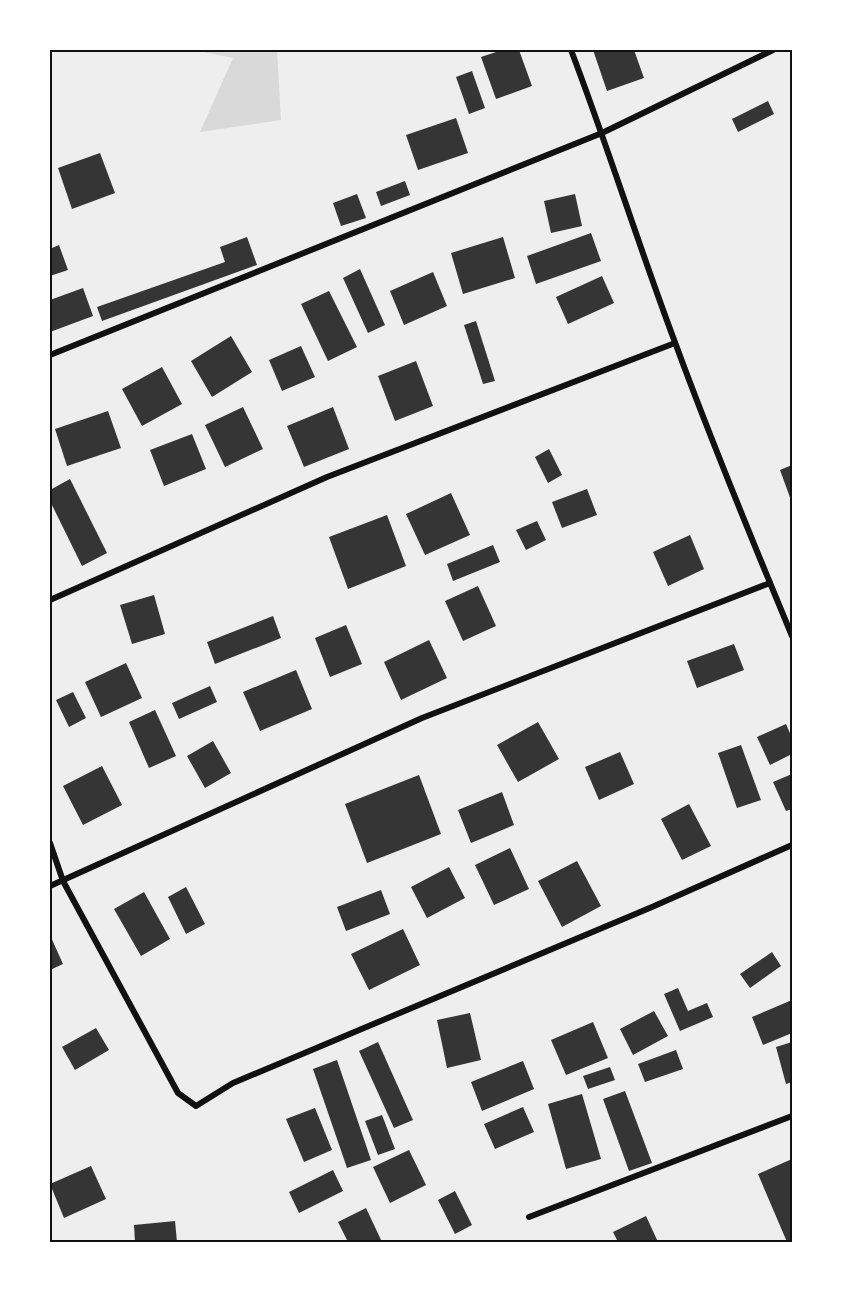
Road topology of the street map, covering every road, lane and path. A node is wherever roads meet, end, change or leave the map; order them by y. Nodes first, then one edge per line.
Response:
1 (571, 50) edge
2 (773, 50) edge
3 (602, 133) junction
4 (675, 343) junction
5 (50, 355) edge
6 (770, 583) junction
7 (50, 600) edge
8 (792, 636) edge
9 (50, 843) edge
10 (792, 845) edge
11 (63, 881) junction
12 (50, 886) edge
13 (792, 1116) edge
14 (529, 1217) dead end

1 - 3 street
2 - 3 street
3 - 4 street
3 - 5 street
4 - 6 street
4 - 7 street
6 - 8 street
6 - 11 street
9 - 11 street
10 - 11 street
11 - 12 street
13 - 14 street

